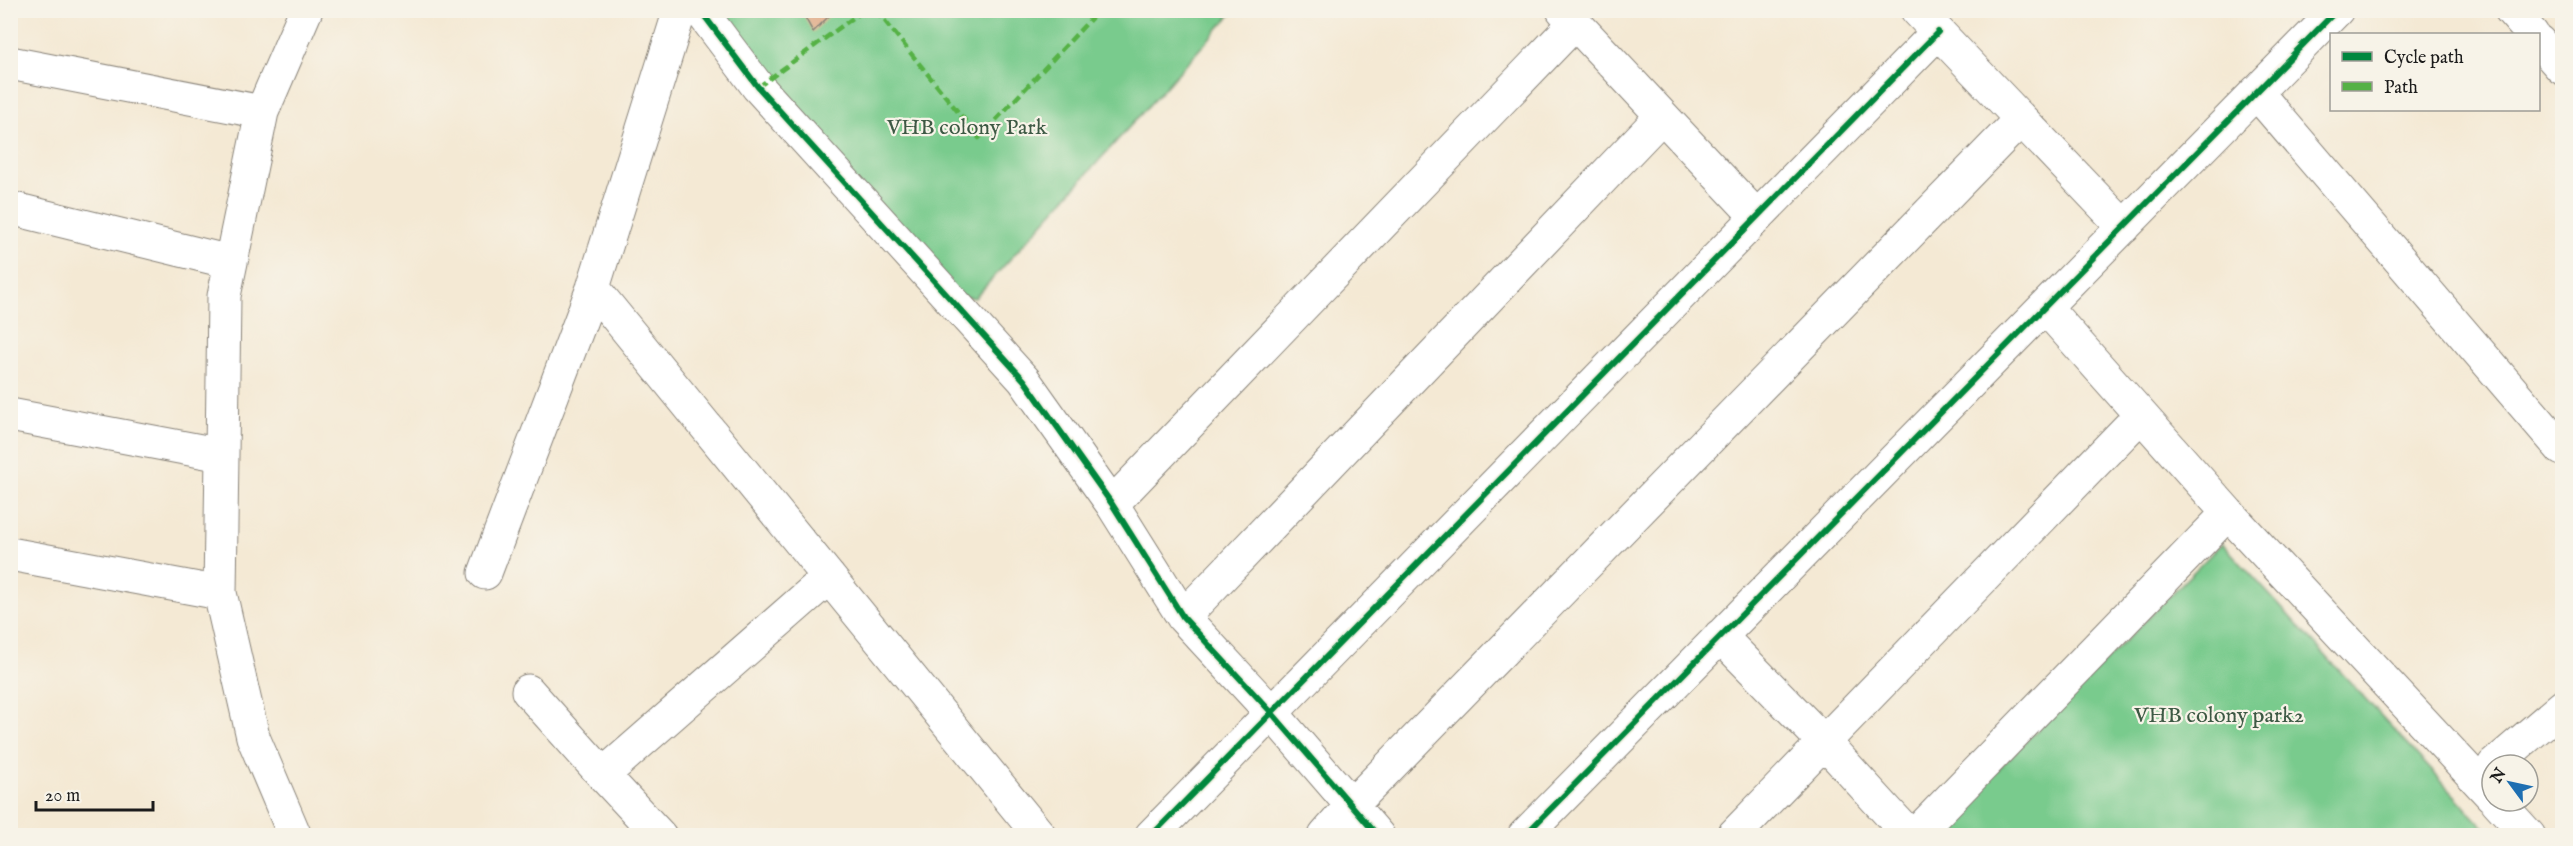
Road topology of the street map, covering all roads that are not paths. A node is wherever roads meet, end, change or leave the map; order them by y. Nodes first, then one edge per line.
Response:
1 (306, 10) edge
2 (680, 10) edge
3 (700, 10) edge
4 (2337, 10) edge
5 (2511, 10) edge
6 (1569, 17) edge
7 (1928, 21) edge
8 (2531, 33) edge
9 (2540, 44) edge
10 (10, 63) edge
11 (2562, 68) edge
12 (2256, 92) junction
13 (262, 112) junction
14 (1662, 116) junction
15 (2021, 119) junction
16 (10, 208) edge
17 (1757, 217) junction
18 (2124, 227) junction
19 (231, 262) junction
20 (593, 288) junction
21 (2045, 307) junction
22 (10, 415) edge
23 (2141, 415) junction
24 (2561, 445) edge
25 (222, 455) junction
26 (1112, 504) junction
27 (2228, 513) junction
28 (10, 554) edge
29 (485, 573) dead end
30 (829, 577) junction
31 (220, 593) junction
32 (1183, 617) junction
33 (1720, 636) junction
34 (528, 692) dead end
35 (2562, 707) edge
36 (1271, 712) junction
37 (1824, 742) junction
38 (2518, 753) edge
39 (2480, 772) edge
40 (603, 775) junction
41 (1352, 806) junction
42 (2512, 813) edge
43 (296, 836) edge
44 (660, 836) edge
45 (1040, 836) edge
46 (1151, 836) edge
47 (1326, 836) edge
48 (1378, 836) edge
49 (1524, 836) edge
50 (1733, 836) edge
51 (1912, 836) edge
52 (2529, 836) edge

1 - 13 street
2 - 20 street
3 - 26 street
4 - 12 street
5 - 8 street
6 - 14 street
6 - 26 street
7 - 15 street
7 - 17 street
9 - 11 street
10 - 13 street
12 - 18 street
12 - 24 street
13 - 19 street
14 - 17 street
14 - 32 street
15 - 18 street
15 - 41 street
16 - 19 street
17 - 36 street
18 - 21 street
19 - 25 street
20 - 29 street
20 - 30 street
21 - 23 street
21 - 33 street
22 - 25 street
23 - 27 street
23 - 37 street
25 - 31 street
26 - 32 street
27 - 39 street
27 - 51 street
28 - 31 street
30 - 40 street
30 - 45 street
31 - 43 street
32 - 36 street
33 - 37 street
33 - 49 street
34 - 40 street
35 - 38 street
36 - 41 street
36 - 46 street
37 - 50 street
37 - 51 street
40 - 44 street
41 - 47 street
41 - 48 street
42 - 52 street

